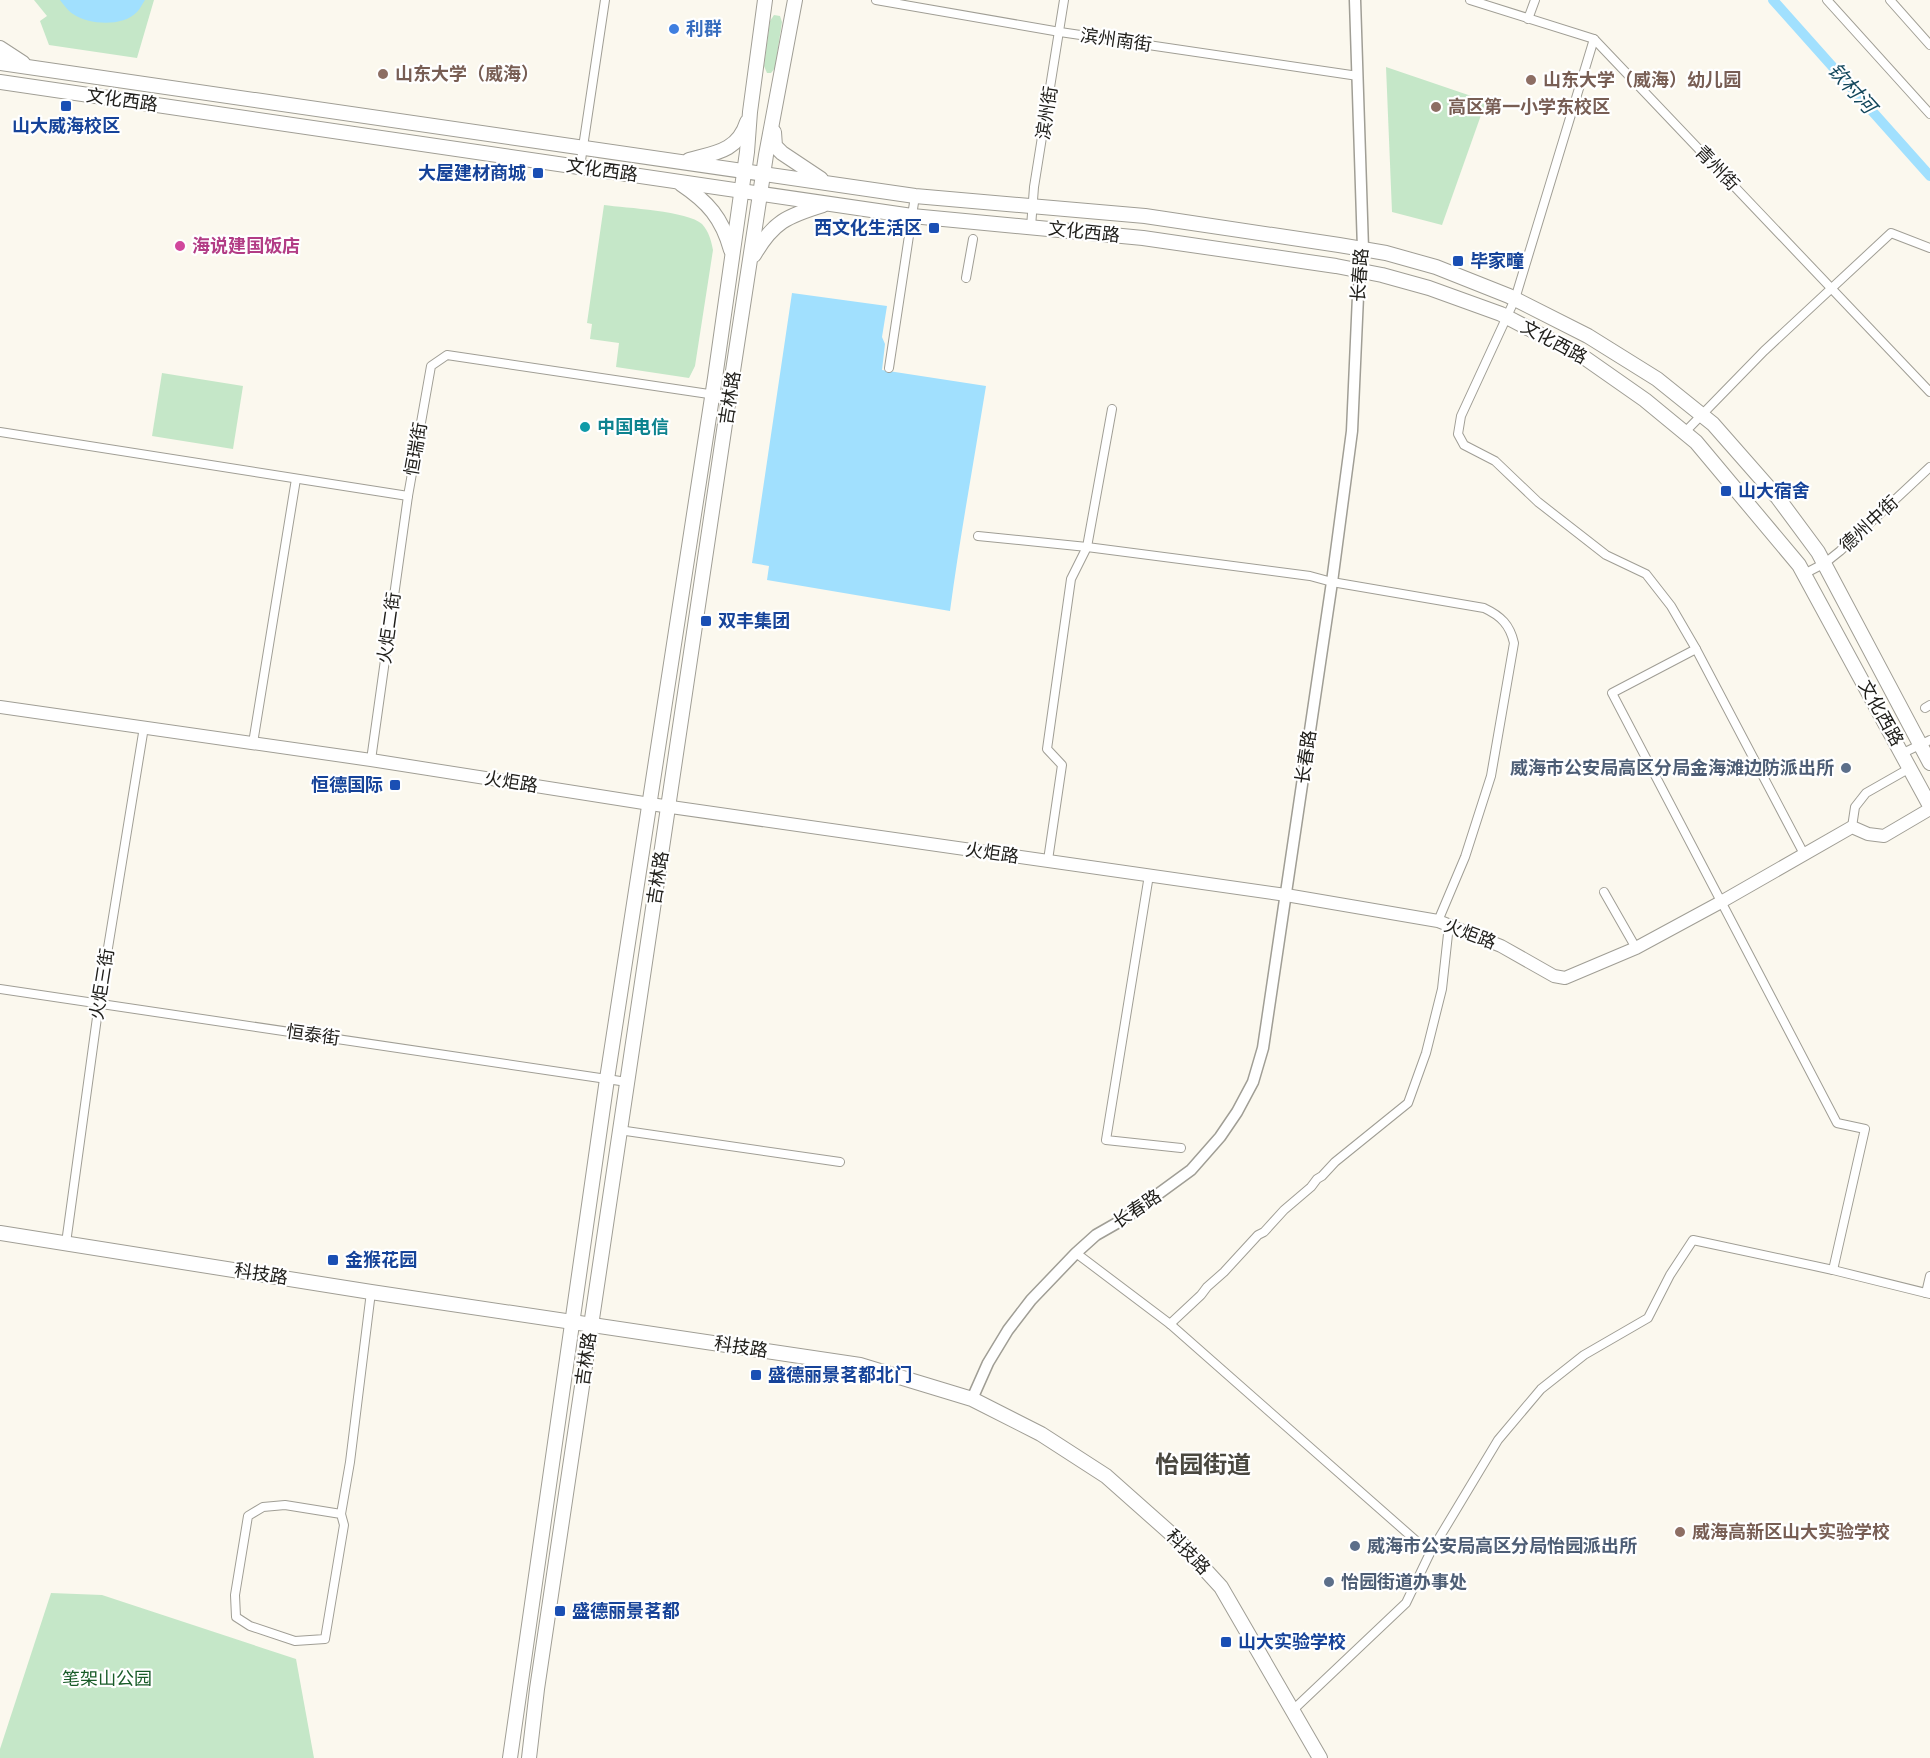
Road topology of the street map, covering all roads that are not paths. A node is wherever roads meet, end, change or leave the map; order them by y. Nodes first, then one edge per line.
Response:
1 (605, 0) edge
2 (765, 0) edge
3 (795, 0) edge
4 (876, 0) edge
5 (1064, 0) edge
6 (1355, 0) edge
7 (1470, 0) edge
8 (1535, 0) edge
9 (1827, 0) edge
10 (1890, 0) edge
11 (1528, 19) junction
12 (1060, 32) junction
13 (1594, 39) junction
14 (1930, 45) edge
15 (0, 48) edge
16 (0, 63) edge
17 (30, 68) junction
18 (1358, 76) junction
19 (0, 82) edge
20 (31, 87) junction
21 (0, 89) edge
22 (750, 112) junction
23 (1930, 114) edge
24 (774, 118) junction
25 (584, 148) junction
26 (681, 162) junction
27 (580, 167) junction
28 (745, 170) junction
29 (763, 173) junction
30 (677, 181) junction
31 (828, 183) junction
32 (741, 190) junction
33 (760, 193) junction
34 (915, 196) junction
35 (828, 203) junction
36 (1033, 206) junction
37 (912, 216) junction
38 (1031, 227) junction
39 (973, 239) dead end
40 (1930, 248) edge
41 (1363, 249) junction
42 (732, 256) junction
43 (750, 262) junction
44 (1360, 270) junction
45 (966, 278) dead end
46 (1831, 288) junction
47 (1515, 299) junction
48 (1507, 318) junction
49 (888, 368) dead end
50 (1930, 392) edge
51 (712, 395) junction
52 (729, 397) junction
53 (1112, 409) dead end
54 (1701, 415) junction
55 (0, 432) edge
56 (1685, 432) junction
57 (1930, 467) edge
58 (296, 479) junction
59 (408, 496) junction
60 (978, 536) dead end
61 (1087, 547) junction
62 (1825, 563) junction
63 (1804, 574) junction
64 (1332, 582) junction
65 (1696, 649) junction
66 (0, 707) edge
67 (144, 727) junction
68 (1925, 742) edge
69 (253, 743) junction
70 (1903, 753) junction
71 (371, 760) junction
72 (1930, 763) edge
73 (1910, 768) junction
74 (650, 804) junction
75 (668, 807) junction
76 (1930, 807) edge
77 (1852, 827) junction
78 (1804, 854) junction
79 (1048, 860) junction
80 (1149, 875) junction
81 (1604, 892) dead end
82 (1286, 895) junction
83 (1721, 902) junction
84 (1444, 923) junction
85 (1636, 948) junction
86 (0, 988) edge
87 (99, 1004) junction
88 (607, 1079) junction
89 (627, 1082) junction
90 (619, 1130) junction
91 (1181, 1148) dead end
92 (840, 1162) dead end
93 (0, 1233) edge
94 (66, 1243) junction
95 (1076, 1253) junction
96 (1833, 1270) junction
97 (1930, 1276) edge
98 (371, 1292) junction
99 (1928, 1293) edge
100 (573, 1322) junction
101 (591, 1324) junction
102 (1170, 1324) junction
103 (972, 1400) junction
104 (341, 1514) junction
105 (1430, 1553) junction
106 (1293, 1710) junction
107 (510, 1758) edge
108 (529, 1758) edge
109 (1320, 1758) edge

1 - 25 street
2 - 22 main road, 吉林路
3 - 24 main road, 吉林路
4 - 12 street, 滨州南街
5 - 12 street, 滨州街
6 - 18 street, 长春路
7 - 11 street, 青州街
8 - 11 street
9 - 23 street
10 - 14 street
11 - 13 street, 青州街
12 - 18 street, 滨州南街
12 - 36 street, 滨州街
13 - 46 street, 青州街
13 - 47 street
15 - 17 main road
16 - 17 main road, 文化西路
17 - 25 main road, 文化西路
18 - 41 street, 长春路
19 - 20 main road, 文化西路
20 - 21 main road
20 - 27 main road, 文化西路
22 - 26 main road
22 - 28 main road, 吉林路
24 - 29 main road, 吉林路
24 - 31 main road
25 - 26 main road, 文化西路
25 - 27 street
26 - 28 main road, 文化西路
27 - 30 main road, 文化西路
28 - 29 main road, 文化西路
28 - 32 main road, 吉林路
29 - 31 main road, 文化西路
29 - 33 main road, 吉林路
30 - 32 main road, 文化西路
30 - 42 main road
31 - 34 main road, 文化西路
32 - 33 main road, 文化西路
32 - 42 main road, 吉林路
33 - 35 main road, 文化西路
33 - 43 main road, 吉林路
34 - 36 main road, 文化西路
34 - 37 street
35 - 37 main road, 文化西路
35 - 43 main road
36 - 38 street, 滨州街
36 - 41 main road, 文化西路
37 - 38 main road, 文化西路
37 - 49 street
38 - 44 main road, 文化西路
39 - 45 street
40 - 46 street
41 - 44 street, 长春路
41 - 47 main road, 文化西路
42 - 51 main road, 吉林路
43 - 52 main road, 吉林路
44 - 48 main road, 文化西路
44 - 64 street, 长春路
46 - 50 street, 青州街
46 - 54 street
47 - 48 street
47 - 54 main road, 文化西路
48 - 56 main road, 文化西路
48 - 65 street
51 - 52 street, 恒瑞街
51 - 59 street, 恒瑞街
51 - 74 main road, 吉林路
52 - 75 main road, 吉林路
53 - 61 street
54 - 56 street
54 - 62 main road, 文化西路
55 - 58 street, 恒瑞街
56 - 63 main road, 文化西路
57 - 62 street, 德州中街
58 - 59 street, 恒瑞街
58 - 69 street
59 - 71 street, 火炬二街
60 - 61 street
61 - 64 street
61 - 79 street
62 - 63 street, 德州中街
62 - 68 main road, 文化西路
63 - 70 main road, 文化西路
64 - 82 street, 长春路
64 - 84 street
65 - 78 street
65 - 83 street
66 - 67 main road, 火炬路
67 - 69 main road, 火炬路
67 - 87 street, 火炬三街
68 - 70 street
68 - 72 main road, 文化西路
69 - 71 main road, 火炬路
70 - 73 main road, 文化西路
71 - 74 main road, 火炬路
73 - 76 main road, 文化西路
73 - 77 street
74 - 75 main road, 火炬路
74 - 88 main road, 吉林路
75 - 79 main road, 火炬路
75 - 89 main road, 吉林路
76 - 77 main road
77 - 78 main road, 火炬路
78 - 83 main road, 火炬路
79 - 80 main road, 火炬路
80 - 82 main road, 火炬路
80 - 91 street
81 - 85 street
82 - 84 main road, 火炬路
82 - 95 street, 长春路
83 - 85 main road, 火炬路
83 - 96 street
84 - 85 main road, 火炬路
84 - 102 street
86 - 87 street, 恒泰街
87 - 88 street, 恒泰街
87 - 94 street, 火炬三街
88 - 89 street, 恒泰街
88 - 100 main road, 吉林路
89 - 90 main road, 吉林路
90 - 92 street
90 - 101 main road, 吉林路
93 - 94 main road, 科技路
94 - 98 main road, 科技路
95 - 102 street
95 - 103 street, 长春路
96 - 99 street
96 - 105 street
97 - 99 street
98 - 100 main road, 科技路
98 - 104 street
100 - 101 main road, 科技路
100 - 107 main road, 吉林路
101 - 103 main road, 科技路
101 - 108 main road, 吉林路
102 - 105 street
103 - 106 main road, 科技路
104 - 104 street
105 - 106 street
106 - 109 main road, 科技路

